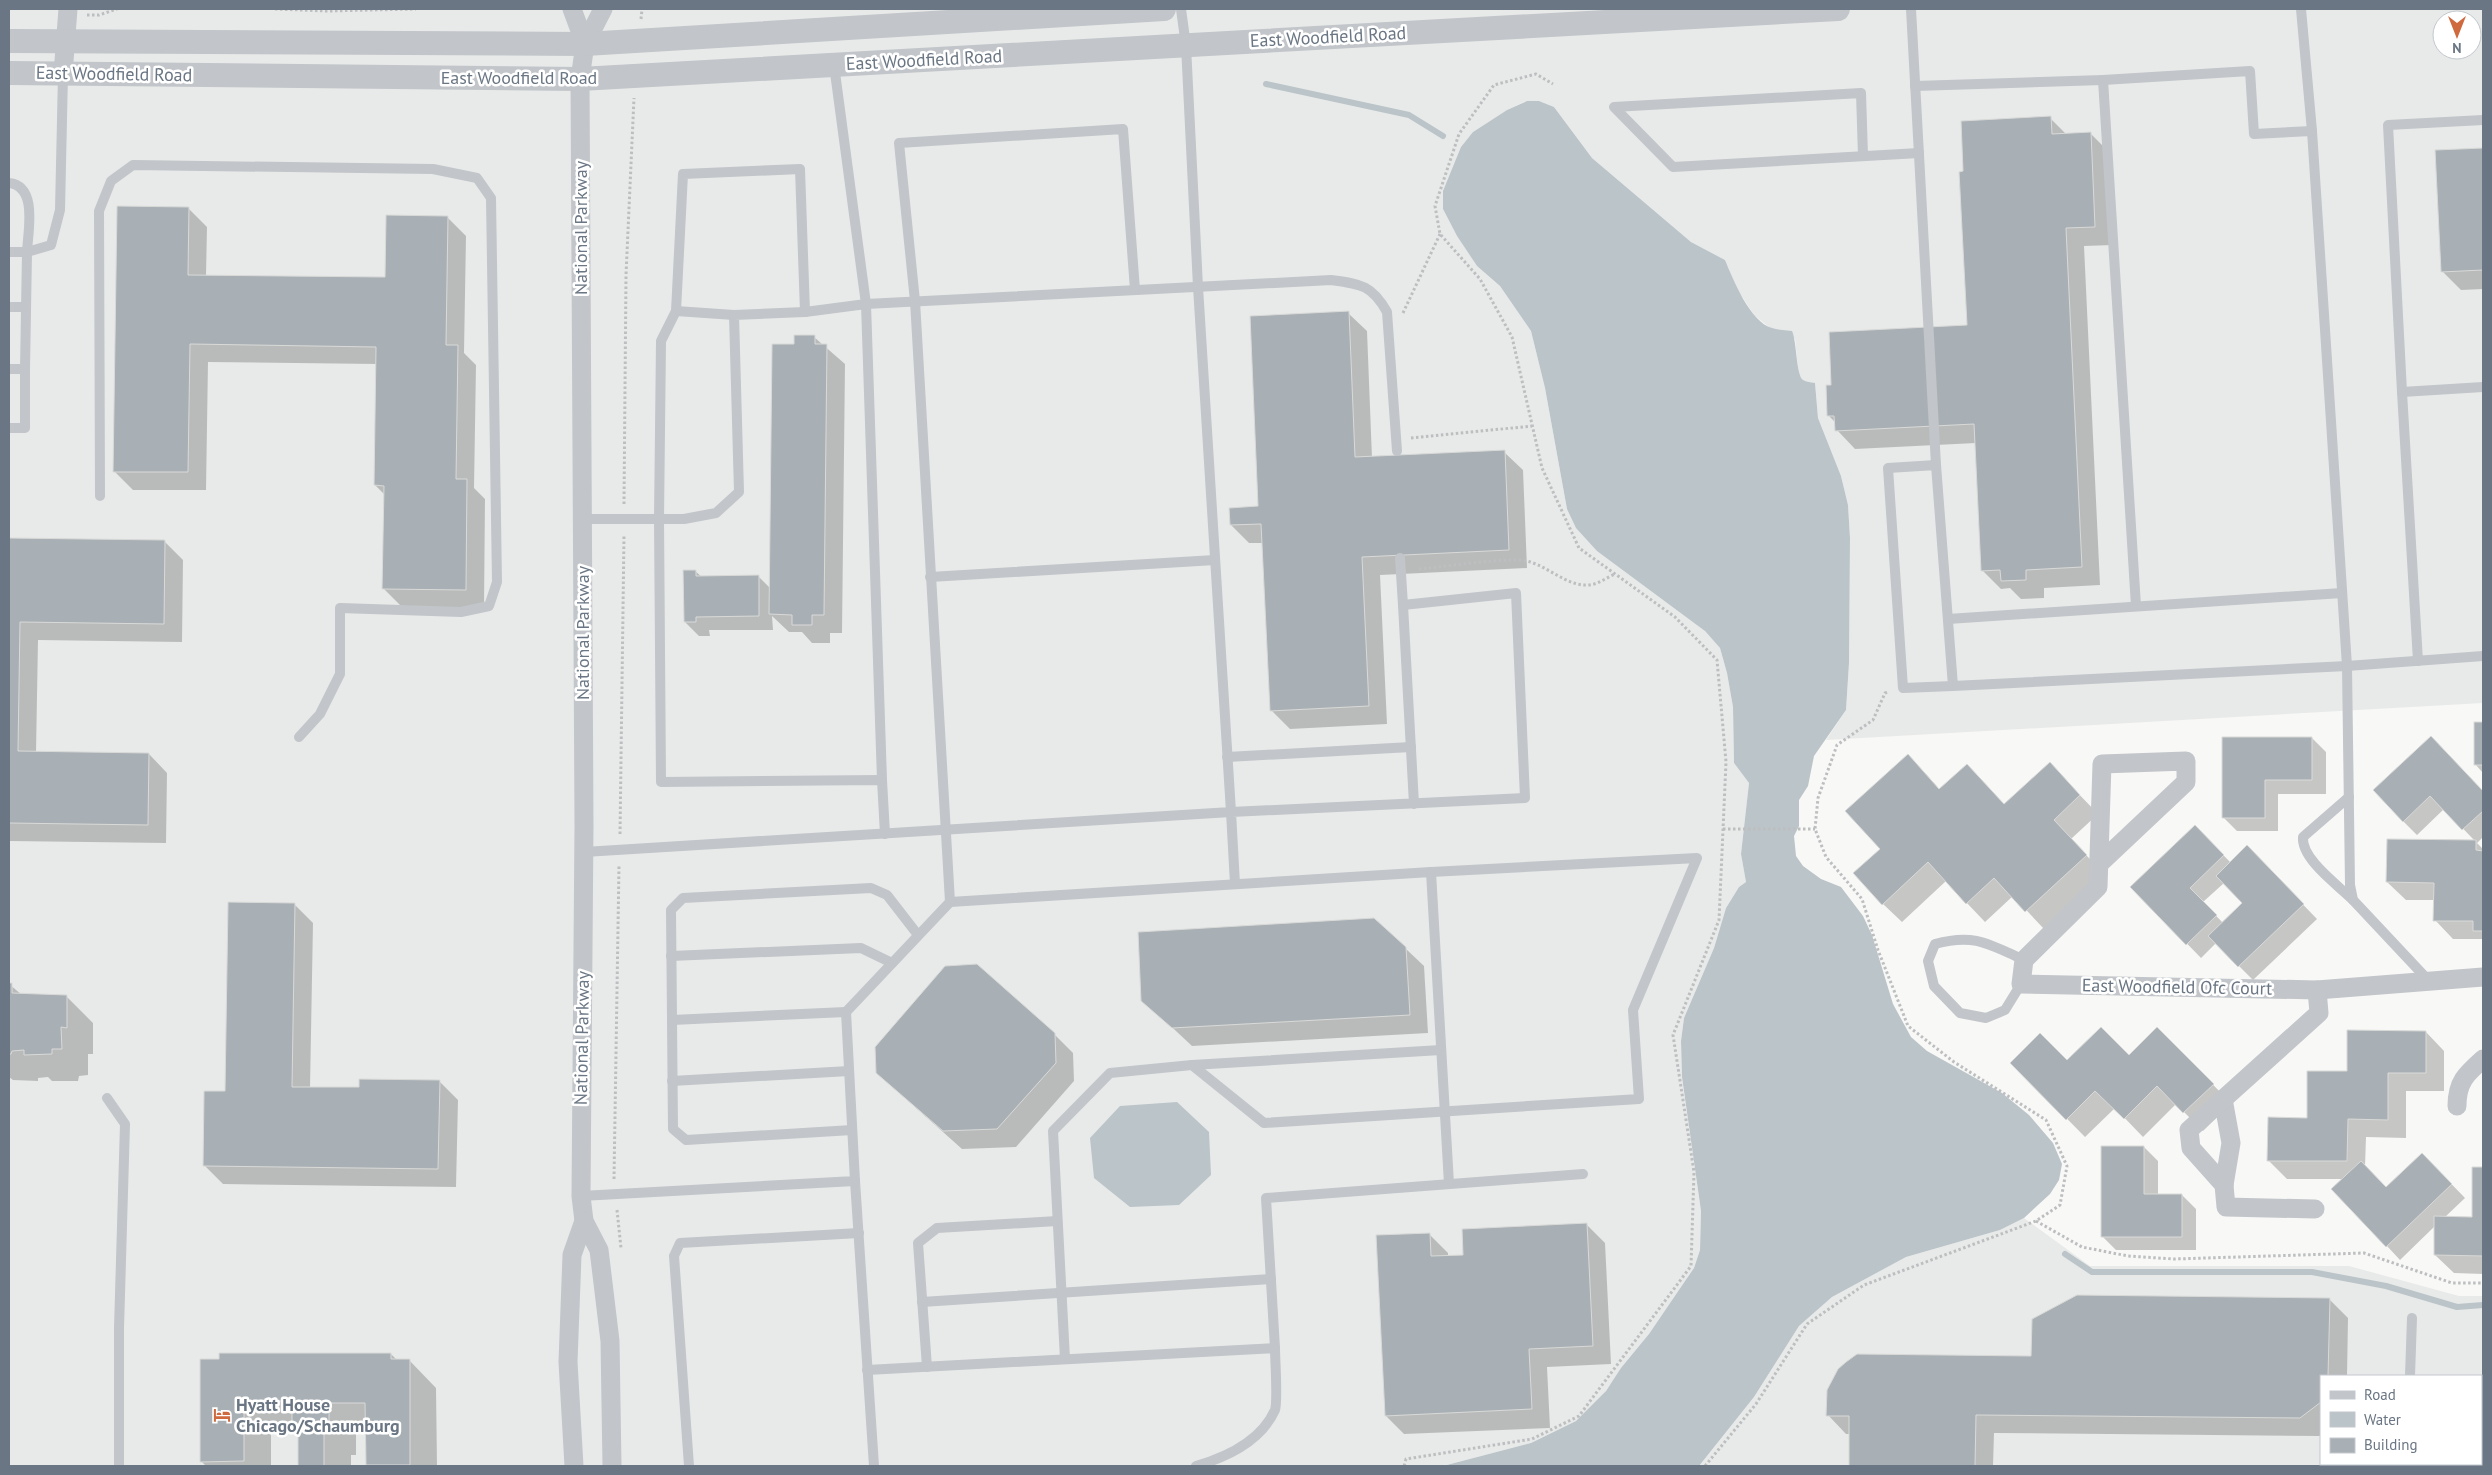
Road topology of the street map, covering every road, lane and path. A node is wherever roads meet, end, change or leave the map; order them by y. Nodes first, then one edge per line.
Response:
1 (68, 9) edge
2 (275, 9) edge
3 (416, 9) edge
4 (572, 9) edge
5 (603, 9) edge
6 (1164, 9) edge
7 (1181, 9) edge
8 (1838, 9) edge
9 (1911, 9) edge
10 (2301, 9) edge
11 (9, 42) edge
12 (65, 42) junction
13 (585, 44) junction
14 (1186, 46) junction
15 (834, 65) junction
16 (9, 73) edge
17 (63, 74) junction
18 (580, 79) junction
19 (2103, 80) junction
20 (1553, 84) dead end
21 (1915, 86) junction
22 (633, 113) dead end
23 (2483, 120) edge
24 (2312, 130) junction
25 (1919, 153) junction
26 (1863, 156) junction
27 (9, 183) edge
28 (1440, 234) junction
29 (9, 252) edge
30 (28, 252) junction
31 (1198, 287) junction
32 (1135, 290) junction
33 (915, 301) junction
34 (866, 304) junction
35 (9, 306) edge
36 (26, 307) junction
37 (676, 311) junction
38 (806, 312) junction
39 (734, 315) junction
40 (1389, 342) junction
41 (9, 369) edge
42 (25, 369) junction
43 (2483, 387) edge
44 (2402, 392) junction
45 (1532, 426) junction
46 (9, 428) edge
47 (1396, 440) junction
48 (1397, 451) dead end
49 (1936, 466) junction
50 (100, 496) dead end
51 (624, 519) junction
52 (582, 520) junction
53 (659, 520) junction
54 (1400, 558) dead end
55 (1215, 560) junction
56 (1419, 569) dead end
57 (930, 578) junction
58 (2342, 593) junction
59 (1403, 605) junction
60 (2136, 606) junction
61 (1948, 618) junction
62 (2483, 656) edge
63 (2418, 661) junction
64 (2347, 666) junction
65 (1953, 686) junction
66 (1903, 688) junction
67 (299, 737) dead end
68 (1411, 748) junction
69 (1227, 757) junction
70 (882, 780) junction
71 (2349, 797) junction
72 (1414, 804) junction
73 (1231, 812) junction
74 (1723, 829) dead end
75 (1815, 829) junction
76 (944, 830) junction
77 (885, 834) junction
78 (619, 850) junction
79 (584, 852) junction
80 (2099, 864) junction
81 (1431, 872) junction
82 (1235, 884) junction
83 (2353, 900) junction
84 (950, 902) junction
85 (918, 936) junction
86 (671, 956) junction
87 (2024, 960) junction
88 (892, 963) junction
89 (2483, 977) edge
90 (2429, 981) junction
91 (2021, 984) junction
92 (2317, 990) junction
93 (846, 1012) junction
94 (672, 1020) junction
95 (1442, 1050) junction
96 (2483, 1059) edge
97 (1192, 1065) junction
98 (849, 1071) junction
99 (672, 1081) junction
100 (108, 1098) dead end
101 (2223, 1099) junction
102 (2457, 1106) dead end
103 (1445, 1112) junction
104 (852, 1130) junction
105 (1583, 1174) dead end
106 (855, 1181) junction
107 (1449, 1184) junction
108 (2224, 1185) junction
109 (616, 1194) junction
110 (581, 1196) junction
111 (2315, 1209) dead end
112 (584, 1221) junction
113 (1057, 1221) junction
114 (2036, 1221) junction
115 (859, 1233) junction
116 (622, 1258) dead end
117 (1271, 1279) junction
118 (2483, 1283) edge
119 (1061, 1293) junction
120 (922, 1302) junction
121 (2412, 1318) dead end
122 (1275, 1348) junction
123 (1065, 1359) junction
124 (927, 1367) junction
125 (868, 1370) junction
126 (2410, 1375) edge
127 (120, 1466) edge
128 (574, 1466) edge
129 (612, 1466) edge
130 (689, 1466) edge
131 (874, 1466) edge
132 (1196, 1466) edge
133 (1705, 1466) edge

1 - 12 street
2 - 3 path
4 - 13 street, National Parkway
5 - 13 street, National Parkway
6 - 13 street, East Woodfield Road
7 - 14 lane
8 - 14 street, East Woodfield Road
9 - 21 lane
10 - 24 lane
11 - 12 street, East Woodfield Road
12 - 13 street, East Woodfield Road
12 - 17 street
13 - 18 street, National Parkway
14 - 15 street, East Woodfield Road
14 - 31 lane
15 - 18 street, East Woodfield Road
15 - 34 lane
16 - 17 street, East Woodfield Road
17 - 18 street, East Woodfield Road
17 - 30 lane
18 - 52 street, National Parkway
19 - 21 lane
19 - 24 lane
19 - 60 lane
20 - 28 path
21 - 25 lane
22 - 51 path
23 - 44 lane
24 - 58 lane
25 - 26 lane
25 - 49 lane
26 - 26 lane
27 - 30 lane
28 - 40 path
28 - 45 path
29 - 30 lane
30 - 36 lane
31 - 32 lane
31 - 40 lane
31 - 55 lane
32 - 33 lane
32 - 33 lane
33 - 34 lane
33 - 57 lane
34 - 38 lane
34 - 70 lane
35 - 36 lane
36 - 42 lane
37 - 38 lane
37 - 39 lane
37 - 53 lane
38 - 39 lane
39 - 53 lane
40 - 47 lane
41 - 42 lane
42 - 46 lane
43 - 44 lane
44 - 63 lane
45 - 47 path
45 - 56 path
47 - 48 lane
49 - 61 lane
49 - 66 lane
50 - 67 lane
51 - 52 lane
51 - 53 lane
51 - 78 path
52 - 79 street, National Parkway
53 - 70 lane
54 - 59 lane
55 - 57 lane
55 - 69 lane
57 - 76 lane
58 - 60 lane
58 - 64 lane
59 - 68 lane
59 - 72 lane
60 - 61 lane
61 - 65 lane
62 - 63 lane
63 - 64 lane
64 - 65 lane
64 - 71 lane
65 - 66 lane
66 - 75 path
68 - 69 lane
68 - 72 lane
69 - 73 lane
70 - 77 lane
71 - 83 lane
71 - 83 lane
72 - 73 lane
73 - 76 lane
73 - 82 lane
74 - 75 path
75 - 114 path
76 - 77 lane
76 - 84 lane
77 - 78 lane
78 - 79 lane
78 - 109 path
79 - 110 street, National Parkway
80 - 80 street
80 - 87 street
81 - 82 lane
81 - 95 lane
81 - 103 lane
82 - 84 lane
83 - 90 lane
84 - 85 lane
85 - 86 lane
85 - 88 lane
86 - 88 lane
86 - 94 lane
87 - 91 street
87 - 91 lane
88 - 93 lane
89 - 90 street, East Woodfield Ofc Court
90 - 92 street, East Woodfield Ofc Court
91 - 92 street, East Woodfield Ofc Court
92 - 101 street
93 - 94 lane
93 - 98 lane
94 - 99 lane
95 - 97 lane
95 - 103 lane
96 - 102 street
97 - 103 lane
97 - 113 lane
98 - 99 lane
98 - 104 lane
99 - 104 lane
100 - 127 lane
101 - 108 street
101 - 108 street
103 - 107 lane
104 - 106 lane
105 - 107 lane
106 - 109 lane
106 - 115 lane
107 - 117 lane
108 - 111 street
109 - 110 lane
109 - 116 path
110 - 112 street, National Parkway
112 - 128 street, National Parkway
112 - 129 street, National Parkway
113 - 119 lane
113 - 120 lane
114 - 118 path
114 - 133 path
115 - 125 lane
115 - 130 lane
117 - 119 lane
117 - 122 lane
119 - 120 lane
119 - 123 lane
120 - 124 lane
121 - 126 lane
122 - 123 lane
122 - 132 lane
123 - 124 lane
124 - 125 lane
125 - 131 lane

